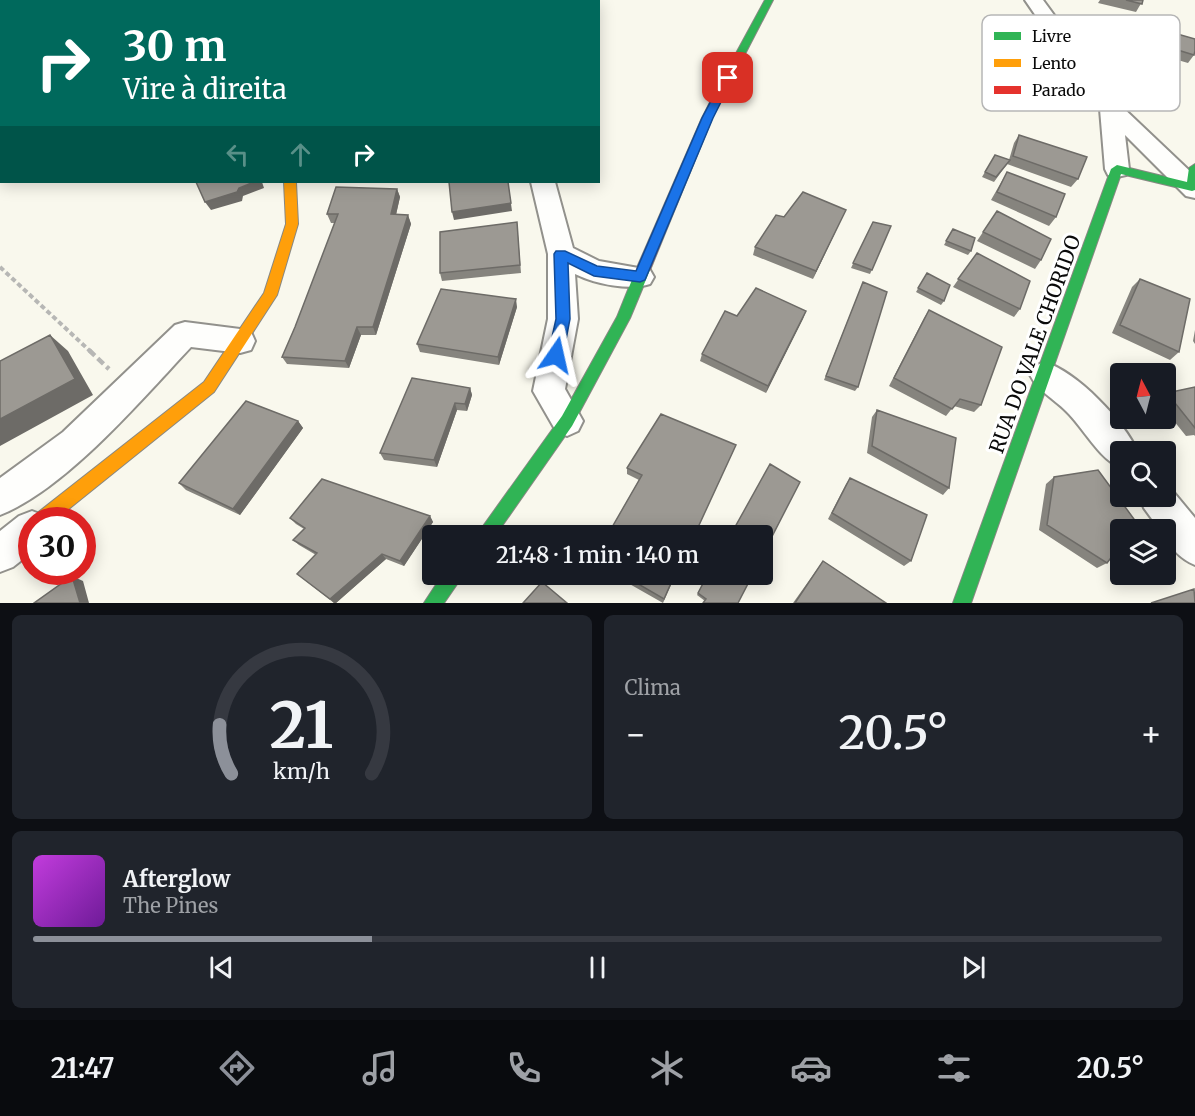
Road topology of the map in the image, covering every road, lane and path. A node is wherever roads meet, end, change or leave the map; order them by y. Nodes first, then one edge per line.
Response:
1 (769, 0) edge
2 (1111, 111) edge
3 (1112, 111) edge
4 (1117, 169) junction
5 (1194, 182) edge
6 (290, 183) edge
7 (543, 183) edge
8 (561, 254) junction
9 (0, 267) edge
10 (640, 276) junction
11 (240, 341) junction
12 (1045, 375) junction
13 (130, 389) junction
14 (567, 421) junction
15 (1112, 441) edge
16 (0, 498) edge
17 (58, 507) edge
18 (1164, 507) edge
19 (492, 525) edge
20 (18, 540) edge
21 (1195, 547) edge
22 (0, 554) edge
23 (447, 585) edge
24 (433, 603) edge
25 (962, 603) edge

1 - 10 street
2 - 4 street
3 - 5 street
4 - 5 street
4 - 12 street, RUA DO VALE CHORIDO
6 - 11 street
7 - 8 street
8 - 10 street
8 - 14 street
9 - 13 path
10 - 14 street
11 - 13 street
11 - 17 street
12 - 15 street
12 - 25 street, RUA DO VALE CHORIDO
13 - 16 street
14 - 19 street
18 - 21 street
20 - 22 street
23 - 24 street

